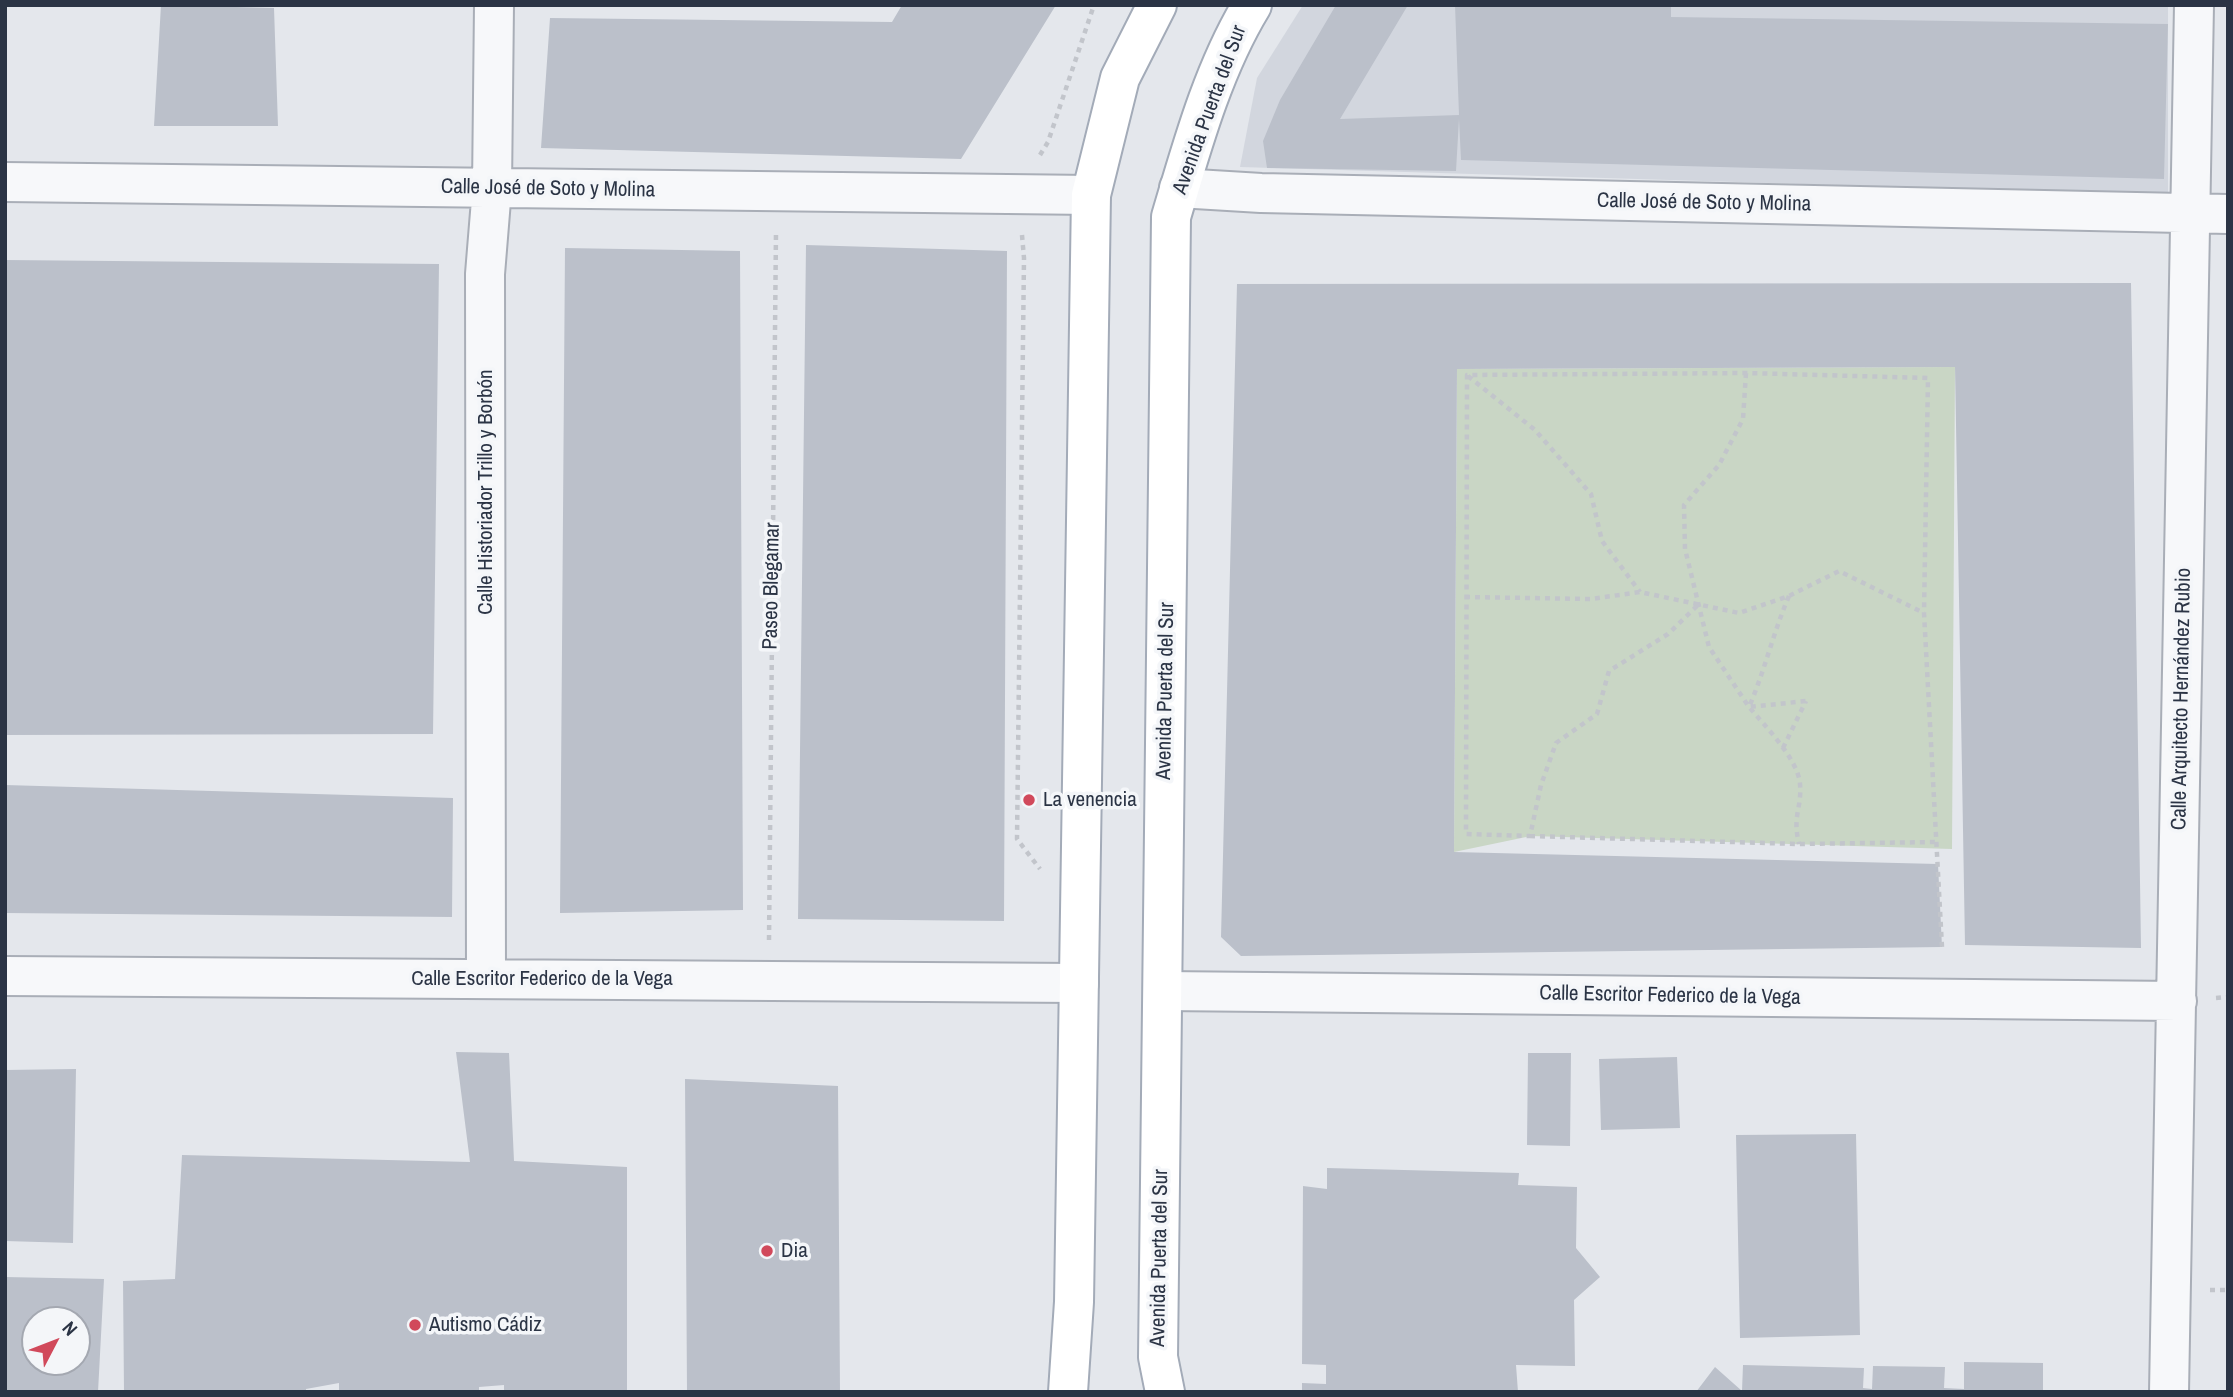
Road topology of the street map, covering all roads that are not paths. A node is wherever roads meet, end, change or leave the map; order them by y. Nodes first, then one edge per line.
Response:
1 (494, 5) edge
2 (1157, 5) edge
3 (1252, 5) edge
4 (2194, 5) edge
5 (5, 182) edge
6 (492, 188) junction
7 (1180, 188) junction
8 (1091, 195) junction
9 (2210, 214) edge
10 (5, 976) edge
11 (486, 979) junction
12 (1079, 983) junction
13 (1163, 991) junction
14 (2177, 1001) junction
15 (1068, 1392) edge
16 (1166, 1392) edge
17 (2169, 1392) edge

1 - 6 street, Calle Historiador Trillo y Borbón
2 - 8 main road
3 - 7 main road, Avenida Puerta del Sur
4 - 9 street, Calle Arquitecto Hernández Rubio
5 - 6 street, Calle José de Soto y Molina
6 - 8 street, Calle José de Soto y Molina
6 - 11 street, Calle Historiador Trillo y Borbón
7 - 9 street, Calle José de Soto y Molina
7 - 13 main road, Avenida Puerta del Sur
8 - 12 main road
9 - 14 street, Calle Arquitecto Hernández Rubio
10 - 11 street, Calle Escritor Federico de la Vega
11 - 12 street, Calle Escritor Federico de la Vega
12 - 15 main road
13 - 14 street, Calle Escritor Federico de la Vega
13 - 16 main road, Avenida Puerta del Sur
14 - 17 street, Calle Arquitecto Hernández Rubio

